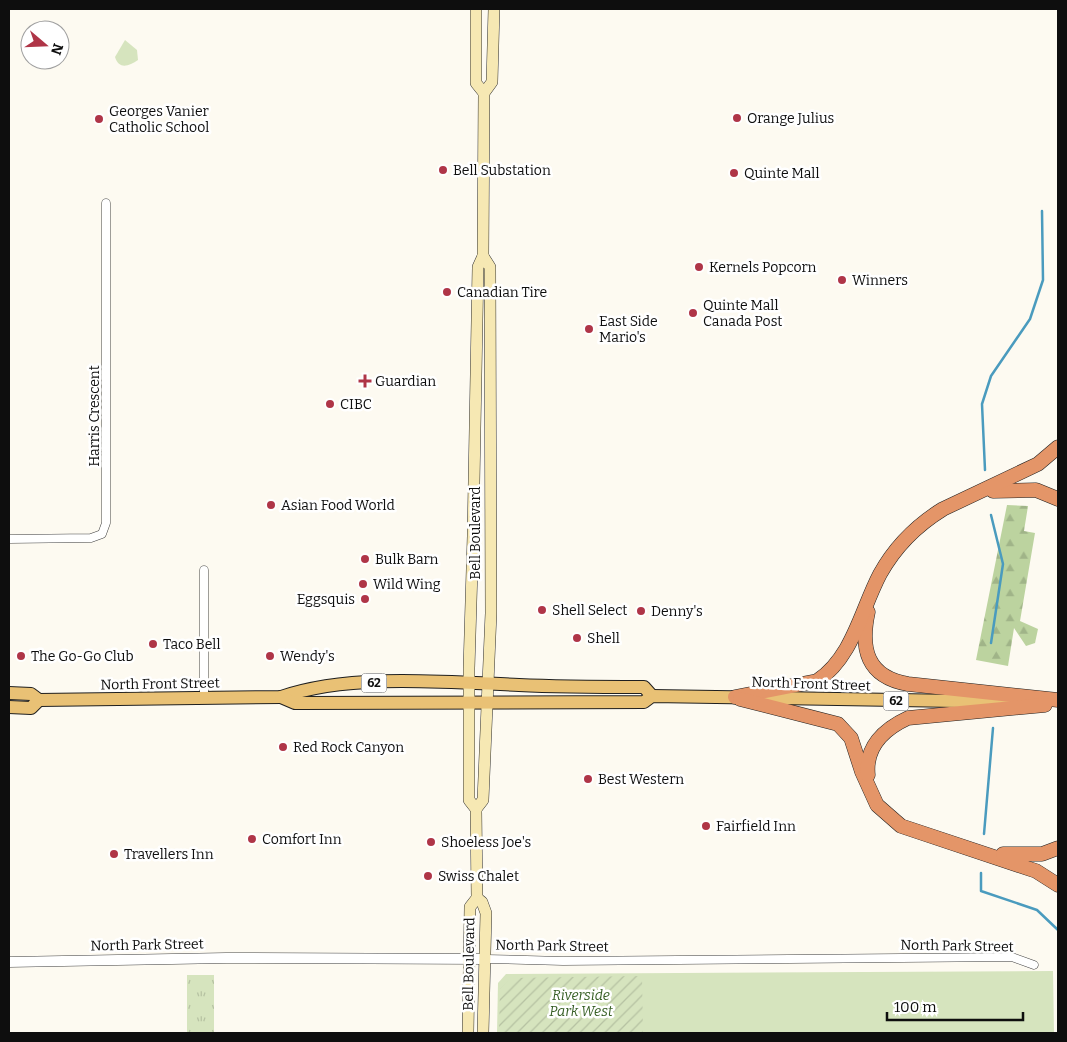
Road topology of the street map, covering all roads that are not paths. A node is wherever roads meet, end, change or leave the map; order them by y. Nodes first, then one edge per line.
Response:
1 (476, 9) edge
2 (494, 9) edge
3 (484, 93) junction
4 (106, 203) dead end
5 (483, 256) junction
6 (1058, 447) edge
7 (980, 493) junction
8 (1058, 499) edge
9 (9, 539) edge
10 (204, 570) dead end
11 (873, 590) junction
12 (469, 683) junction
13 (488, 684) junction
14 (9, 694) edge
15 (652, 696) junction
16 (281, 697) junction
17 (735, 697) junction
18 (204, 698) junction
19 (38, 700) junction
20 (468, 702) junction
21 (487, 702) junction
22 (1058, 702) edge
23 (9, 707) edge
24 (871, 796) junction
25 (476, 809) junction
26 (1058, 848) edge
27 (975, 849) junction
28 (1058, 886) edge
29 (477, 898) junction
30 (471, 958) junction
31 (486, 959) junction
32 (9, 962) edge
33 (1034, 965) dead end
34 (468, 1033) edge
35 (483, 1033) edge

1 - 3 main road, Bell Boulevard
2 - 3 main road, Bell Boulevard
3 - 5 main road, Bell Boulevard
4 - 9 street, Harris Crescent
5 - 12 main road, Bell Boulevard
5 - 13 main road, Bell Boulevard
6 - 7 highway
7 - 8 highway
7 - 11 highway
10 - 18 street
11 - 17 highway
11 - 22 highway
12 - 13 main road, North Front Street / 62
12 - 16 main road, North Front Street / 62
12 - 20 main road, Bell Boulevard
13 - 15 main road, North Front Street / 62
13 - 21 main road, Bell Boulevard
14 - 19 main road, North Front Street / 62
15 - 17 main road, North Front Street / 62
15 - 21 main road, North Front Street / 62
16 - 18 main road, North Front Street / 62
16 - 20 main road, North Front Street / 62
17 - 22 main road, North Front Street / 62
17 - 24 highway
18 - 19 main road, North Front Street / 62
19 - 23 main road, North Front Street / 62
20 - 21 main road, North Front Street / 62
20 - 25 main road, Bell Boulevard
21 - 25 main road, Bell Boulevard
22 - 24 highway
24 - 27 highway
25 - 29 main road, Bell Boulevard
26 - 27 highway
27 - 28 highway
29 - 30 main road, Bell Boulevard
29 - 31 main road, Bell Boulevard
30 - 31 street, North Park Street
30 - 32 street, North Park Street
30 - 34 main road, Bell Boulevard
31 - 33 street, North Park Street
31 - 35 main road, Bell Boulevard

